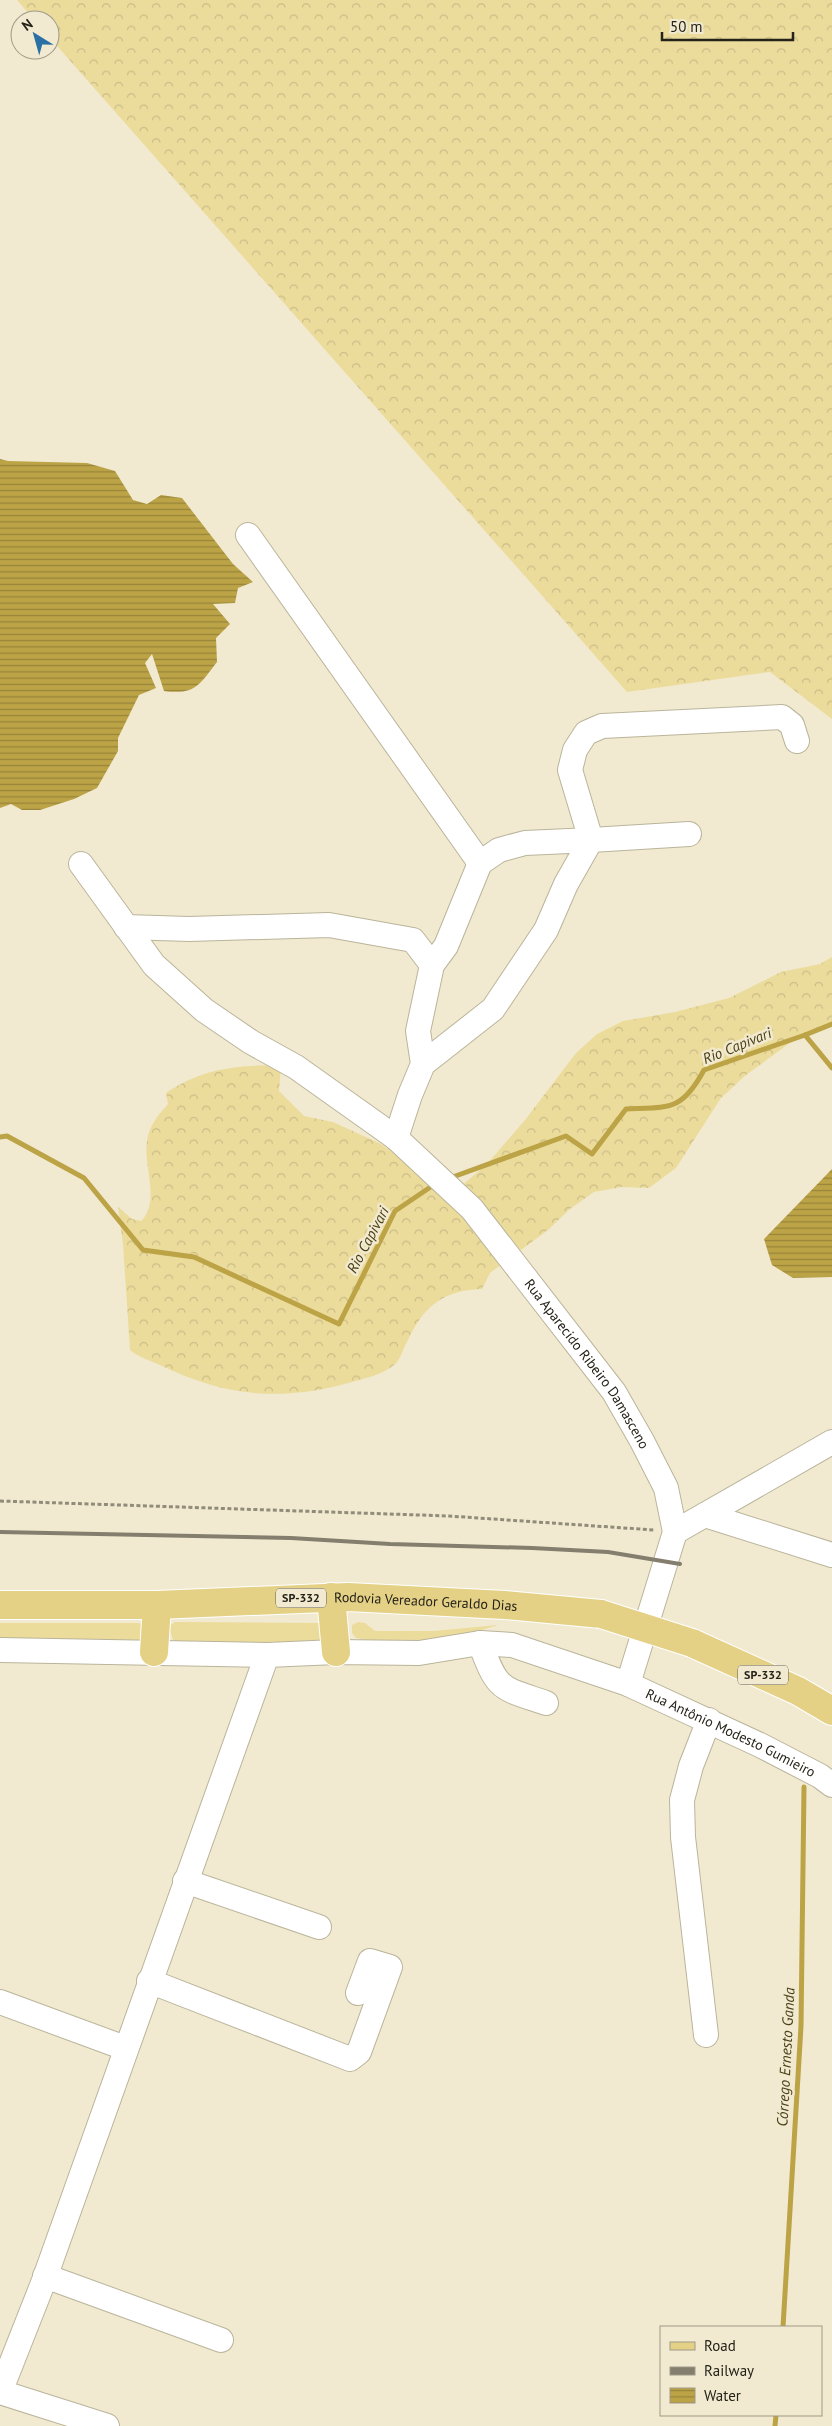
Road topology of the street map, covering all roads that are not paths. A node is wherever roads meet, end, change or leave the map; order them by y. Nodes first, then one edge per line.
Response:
1 (248, 535) dead end
2 (797, 741) dead end
3 (689, 834) dead end
4 (591, 840) junction
5 (480, 863) junction
6 (81, 864) dead end
7 (126, 927) junction
8 (432, 965) junction
9 (423, 1064) junction
10 (396, 1138) junction
11 (832, 1442) edge
12 (705, 1515) junction
13 (674, 1537) junction
14 (832, 1555) edge
15 (331, 1597) junction
16 (0, 1605) edge
17 (157, 1605) junction
18 (480, 1643) junction
19 (0, 1650) edge
20 (154, 1652) junction
21 (336, 1652) junction
22 (267, 1655) junction
23 (628, 1684) junction
24 (546, 1703) dead end
25 (832, 1711) edge
26 (709, 1720) junction
27 (832, 1785) edge
28 (185, 1881) junction
29 (319, 1928) dead end
30 (150, 1981) junction
31 (358, 1993) dead end
32 (0, 2002) edge
33 (706, 2035) dead end
34 (125, 2048) junction
35 (45, 2276) junction
36 (221, 2340) dead end
37 (0, 2392) edge
38 (107, 2426) edge

1 - 5 street
2 - 4 street
3 - 4 street
4 - 5 street
4 - 9 street
5 - 8 street
6 - 7 street, Rua Aparecido Ribeiro Damasceno
7 - 8 street
7 - 10 street, Rua Aparecido Ribeiro Damasceno
8 - 9 street
9 - 10 street
10 - 13 street, Rua Aparecido Ribeiro Damasceno
11 - 12 street
12 - 13 street
12 - 14 street
13 - 23 street
15 - 17 main road, Rodovia Vereador Geraldo Dias / SP-332
15 - 21 main road
15 - 25 main road, Rodovia Vereador Geraldo Dias / SP-332, bridge
16 - 17 main road, Rodovia Vereador Geraldo Dias / SP-332
17 - 20 main road
18 - 21 street, Rua Antônio Modesto Gumieiro
18 - 23 street, Rua Antônio Modesto Gumieiro
18 - 24 street
19 - 20 street, Rua Antônio Modesto Gumieiro
20 - 22 street, Rua Antônio Modesto Gumieiro
21 - 22 street, Rua Antônio Modesto Gumieiro
22 - 28 street
23 - 26 street, Rua Antônio Modesto Gumieiro
26 - 27 street, Rua Antônio Modesto Gumieiro
26 - 33 street
28 - 29 street
28 - 30 street
30 - 31 street
30 - 34 street
32 - 34 street
34 - 35 street
35 - 36 street
35 - 37 street
37 - 38 street

